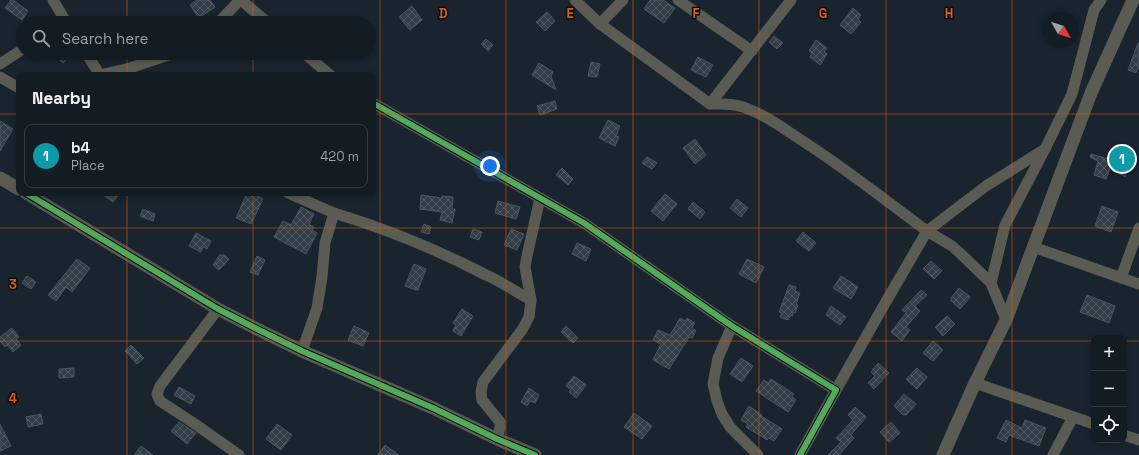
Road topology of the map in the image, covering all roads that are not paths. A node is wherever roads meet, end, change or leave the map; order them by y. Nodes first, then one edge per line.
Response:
1 (53, 0) edge
2 (240, 0) edge
3 (575, 0) edge
4 (623, 0) edge
5 (678, 0) edge
6 (791, 0) edge
7 (1101, 0) edge
8 (1130, 6) edge
9 (1139, 6) edge
10 (62, 16) edge
11 (225, 16) edge
12 (259, 16) edge
13 (600, 24) junction
14 (752, 51) junction
15 (16, 54) edge
16 (90, 60) edge
17 (153, 60) edge
18 (312, 60) edge
19 (0, 64) edge
20 (98, 72) edge
21 (113, 72) edge
22 (326, 72) edge
23 (0, 77) edge
24 (16, 86) edge
25 (710, 104) junction
26 (376, 105) edge
27 (1045, 149) junction
28 (0, 178) edge
29 (16, 187) edge
30 (31, 196) edge
31 (295, 196) edge
32 (540, 198) junction
33 (334, 213) junction
34 (1139, 228) edge
35 (927, 231) junction
36 (1033, 246) junction
37 (1121, 278) junction
38 (991, 283) junction
39 (1139, 284) edge
40 (531, 300) junction
41 (218, 309) junction
42 (1006, 320) junction
43 (732, 326) junction
44 (302, 351) junction
45 (975, 383) junction
46 (836, 390) junction
47 (1073, 417) junction
48 (1091, 423) edge
49 (1127, 436) edge
50 (497, 439) junction
51 (1139, 440) edge
52 (528, 453) edge
53 (239, 455) edge
54 (758, 455) edge
55 (800, 455) edge
56 (943, 455) edge
57 (1053, 455) edge

1 - 10 street
2 - 11 street
2 - 12 street
3 - 13 street
4 - 13 street
5 - 14 street
6 - 14 street
7 - 27 street
8 - 9 street
8 - 36 street
13 - 25 street
14 - 25 street
15 - 19 street
16 - 20 street
17 - 21 street
18 - 22 street
23 - 24 street
25 - 35 street
26 - 32 street
27 - 35 street
27 - 38 street
28 - 29 street
30 - 41 street
31 - 33 street
32 - 40 street
32 - 43 street
33 - 40 street
33 - 44 street
34 - 37 street
35 - 38 street
35 - 46 street
36 - 37 street
36 - 42 street
37 - 39 street
38 - 42 street
40 - 50 street
41 - 44 street
41 - 53 street
42 - 45 street
43 - 46 street
43 - 54 street
44 - 50 street
45 - 47 street
45 - 56 street
46 - 55 street
47 - 48 street
47 - 57 street
49 - 51 street
50 - 52 street

